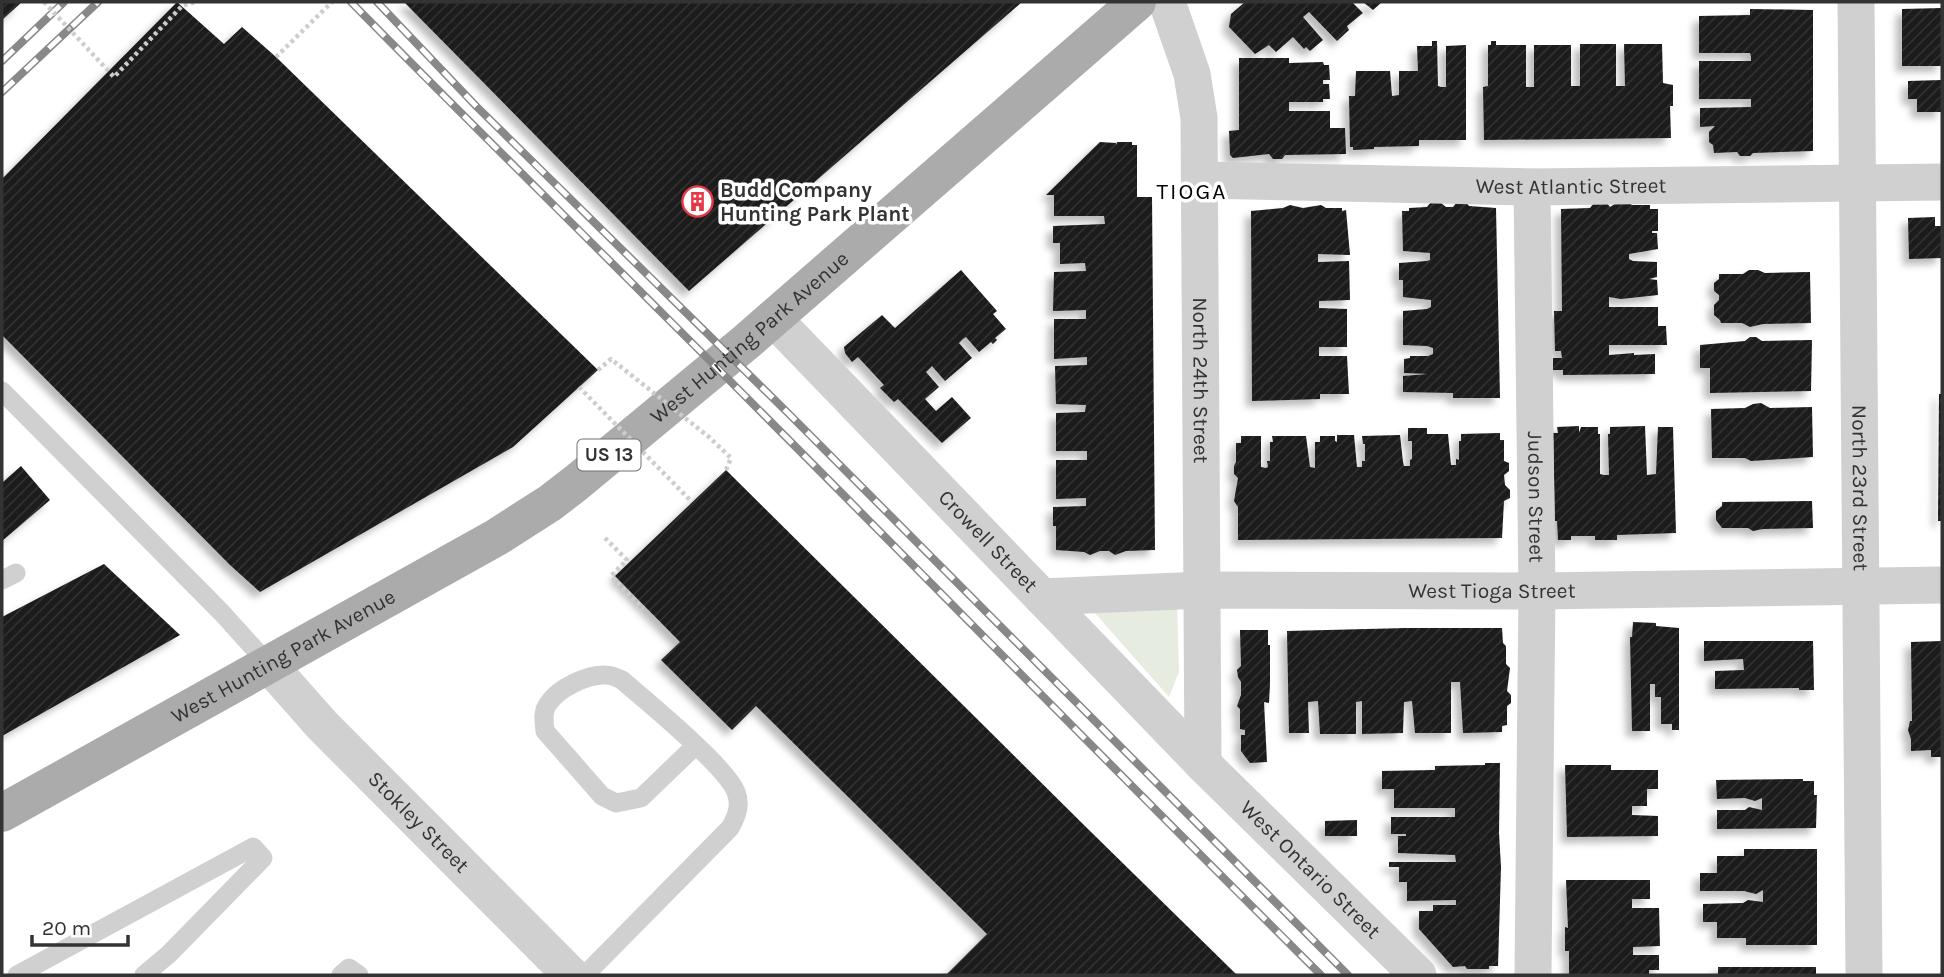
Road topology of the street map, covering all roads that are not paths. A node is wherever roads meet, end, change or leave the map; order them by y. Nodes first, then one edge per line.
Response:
1 (1137, 2) edge
2 (1167, 2) edge
3 (1856, 2) edge
4 (1200, 180) junction
5 (1858, 182) junction
6 (1942, 182) edge
7 (1532, 187) junction
8 (773, 318) junction
9 (2, 391) edge
10 (1942, 585) edge
11 (1861, 586) junction
12 (1202, 590) junction
13 (1537, 591) junction
14 (1042, 597) junction
15 (269, 664) junction
16 (695, 746) junction
17 (1203, 764) junction
18 (2, 813) edge
19 (17, 975) edge
20 (144, 975) edge
21 (341, 975) edge
22 (359, 975) edge
23 (571, 975) edge
24 (585, 975) edge
25 (1418, 975) edge
26 (1533, 975) edge
27 (1864, 975) edge

1 - 8 main road, West Hunting Park Avenue / US 13
2 - 4 street, North 24th Street
3 - 5 street, North 23rd Street
4 - 7 street, West Atlantic Street
4 - 12 street, North 24th Street
5 - 6 street, West Atlantic Street
5 - 7 street, West Atlantic Street
5 - 11 street, North 23rd Street
7 - 13 street, Judson Street
8 - 14 street, Crowell Street
8 - 15 main road, West Hunting Park Avenue / US 13
9 - 15 lane
10 - 11 street, West Tioga Street
11 - 13 street, West Tioga Street
11 - 27 street, North 23rd Street
12 - 13 street, West Tioga Street
12 - 14 street, West Tioga Street
12 - 17 street, North 24th Street
13 - 26 street, Judson Street
14 - 17 street, Crowell Street
15 - 18 main road, West Hunting Park Avenue / US 13
15 - 23 street, Stokley Street
16 - 16 lane
16 - 24 lane
17 - 25 street, West Ontario Street
19 - 20 lane
21 - 22 lane

